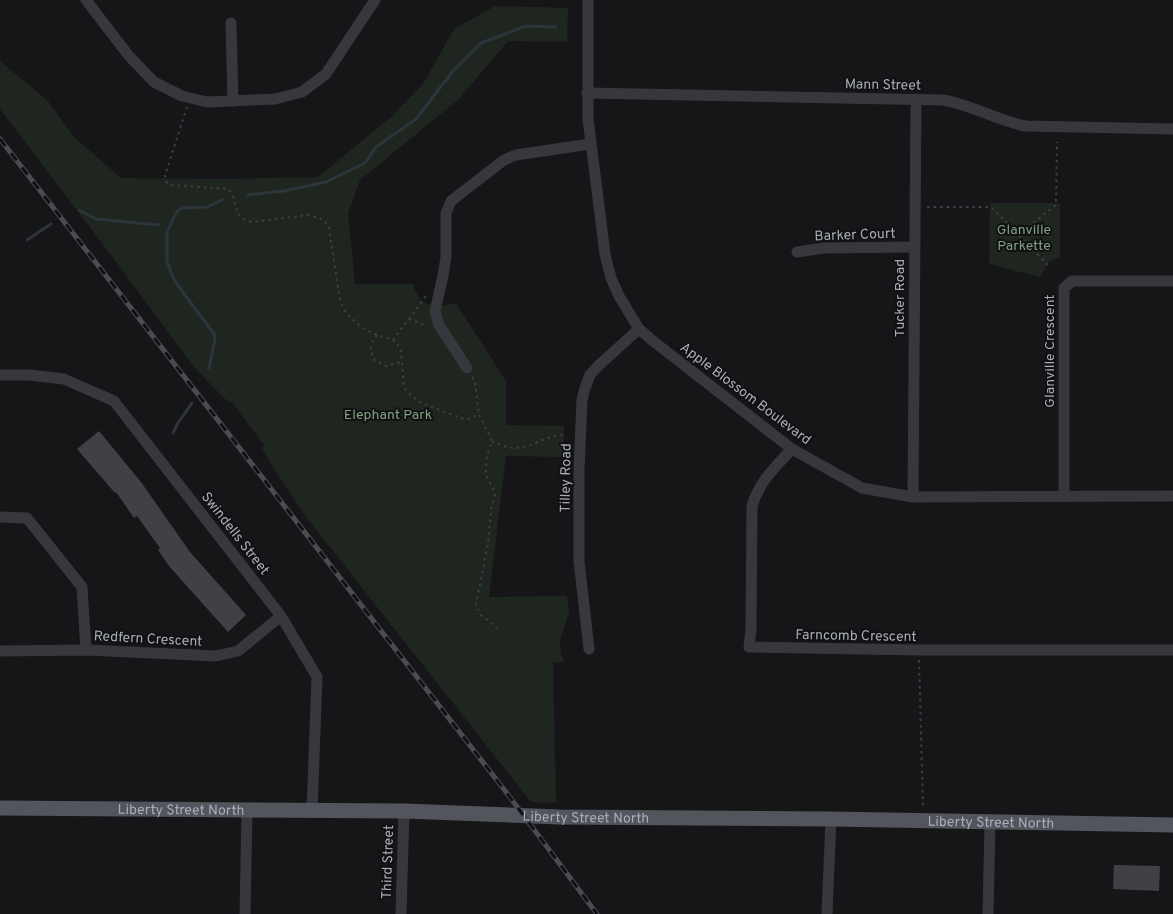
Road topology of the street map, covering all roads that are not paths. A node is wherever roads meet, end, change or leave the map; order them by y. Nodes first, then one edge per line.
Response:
1 (86, 0) edge
2 (375, 0) edge
3 (588, 0) edge
4 (230, 23) dead end
5 (588, 93) junction
6 (916, 99) junction
7 (233, 101) junction
8 (1173, 128) edge
9 (590, 144) junction
10 (914, 247) junction
11 (797, 252) dead end
12 (1173, 281) edge
13 (639, 328) junction
14 (467, 368) road end
15 (0, 374) edge
16 (792, 449) junction
17 (1064, 496) junction
18 (1173, 496) edge
19 (913, 497) junction
20 (0, 516) edge
21 (281, 616) junction
22 (589, 649) dead end
23 (86, 650) junction
24 (1173, 650) edge
25 (0, 651) edge
26 (0, 808) edge
27 (246, 811) junction
28 (312, 811) junction
29 (404, 811) junction
30 (831, 819) junction
31 (990, 823) junction
32 (1173, 825) edge
33 (245, 914) edge
34 (401, 914) edge
35 (827, 914) edge
36 (988, 914) edge

1 - 7 street
2 - 7 street
3 - 5 street, Apple Blossom Boulevard
4 - 7 street
5 - 6 street, Mann Street
5 - 9 street, Apple Blossom Boulevard
6 - 8 street, Mann Street
6 - 10 street, Tucker Road
9 - 13 street, Apple Blossom Boulevard
9 - 14 street
10 - 11 street, Barker Court
10 - 19 street, Tucker Road
12 - 17 street, Glanville Crescent
13 - 16 street, Apple Blossom Boulevard
13 - 22 street, Tilley Road
15 - 21 street, Swindells Street
16 - 19 street, Apple Blossom Boulevard
16 - 24 street, Farncomb Crescent
17 - 18 street, Apple Blossom Boulevard
17 - 19 street, Apple Blossom Boulevard
20 - 23 street
21 - 23 street, Redfern Crescent
21 - 28 street, Swindells Street
23 - 25 street, Redfern Crescent
26 - 27 main road, Liberty Street North
27 - 28 main road, Liberty Street North
27 - 33 street
28 - 29 main road, Liberty Street North
29 - 30 main road, Liberty Street North
29 - 34 street, Third Street
30 - 31 main road, Liberty Street North
30 - 35 street
31 - 32 main road, Liberty Street North
31 - 36 street

